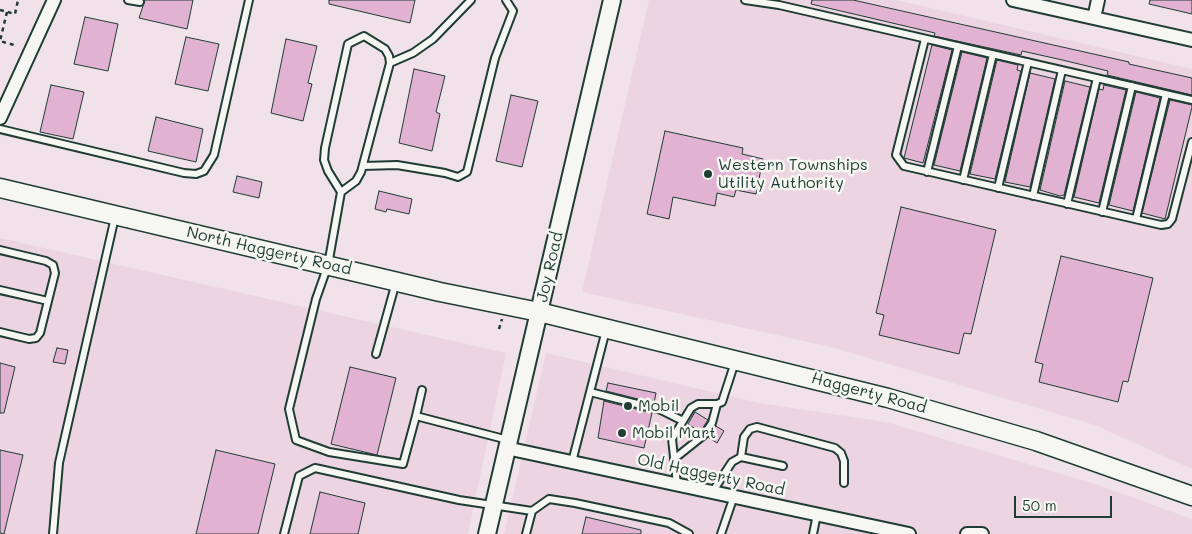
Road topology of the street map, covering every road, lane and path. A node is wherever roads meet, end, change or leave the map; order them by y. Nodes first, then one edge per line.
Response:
1 (18, 0) edge
2 (54, 0) edge
3 (128, 0) edge
4 (249, 0) edge
5 (471, 0) edge
6 (506, 0) edge
7 (612, 0) edge
8 (745, 0) edge
9 (1013, 0) edge
10 (1098, 0) edge
11 (140, 2) dead end
12 (0, 10) edge
13 (7, 12) junction
14 (1094, 18) junction
15 (925, 39) junction
16 (1192, 40) edge
17 (14, 44) dead end
18 (958, 46) junction
19 (993, 54) junction
20 (1028, 62) junction
21 (390, 63) junction
22 (1062, 70) junction
23 (1097, 78) junction
24 (1132, 86) junction
25 (1166, 94) junction
26 (1192, 100) edge
27 (0, 118) edge
28 (0, 129) edge
29 (1192, 142) edge
30 (363, 166) junction
31 (928, 172) junction
32 (963, 180) junction
33 (0, 188) edge
34 (998, 188) junction
35 (341, 192) junction
36 (1033, 196) junction
37 (1067, 204) junction
38 (1102, 212) junction
39 (116, 215) junction
40 (1136, 219) junction
41 (0, 250) edge
42 (328, 265) junction
43 (396, 281) junction
44 (0, 290) edge
45 (48, 301) junction
46 (539, 312) junction
47 (606, 329) junction
48 (0, 332) edge
49 (376, 354) dead end
50 (736, 360) junction
51 (422, 390) dead end
52 (590, 392) junction
53 (717, 404) junction
54 (416, 416) junction
55 (683, 421) junction
56 (507, 444) junction
57 (741, 458) junction
58 (674, 459) junction
59 (572, 462) junction
60 (783, 466) dead end
61 (844, 483) dead end
62 (677, 484) junction
63 (713, 492) junction
64 (734, 496) junction
65 (1192, 496) edge
66 (494, 506) junction
67 (532, 511) junction
68 (817, 514) junction
69 (53, 534) edge
70 (284, 534) edge
71 (487, 534) edge
72 (526, 534) edge
73 (689, 534) edge
74 (721, 534) edge
75 (813, 534) edge
76 (909, 534) edge
77 (967, 534) edge
78 (982, 534) edge

1 - 13 path
2 - 27 street
3 - 11 lane
4 - 28 lane
5 - 21 lane
6 - 30 lane
7 - 46 street, Joy Road
8 - 15 lane
9 - 14 street
10 - 14 street
12 - 13 path
13 - 17 path
14 - 16 street
15 - 18 lane
15 - 31 lane
18 - 19 lane
18 - 31 lane
19 - 20 lane
19 - 32 lane
20 - 22 lane
20 - 34 lane
21 - 30 lane
21 - 35 lane
22 - 23 lane
22 - 36 lane
23 - 24 lane
23 - 37 lane
24 - 25 lane
24 - 38 lane
25 - 26 lane
25 - 40 lane
29 - 40 lane
30 - 35 lane
31 - 32 lane
32 - 34 lane
33 - 39 main road, North Haggerty Road
34 - 36 lane
35 - 42 lane
36 - 37 lane
37 - 38 lane
38 - 40 lane
39 - 42 main road, North Haggerty Road
39 - 69 lane
41 - 45 lane
42 - 43 main road, North Haggerty Road
42 - 54 lane
43 - 46 main road, North Haggerty Road
43 - 49 lane
44 - 45 lane
45 - 48 lane
46 - 47 main road, Haggerty Road
46 - 56 street, Joy Road
47 - 50 main road, Haggerty Road
47 - 52 lane
50 - 53 lane
50 - 65 main road, Haggerty Road
51 - 54 lane
52 - 55 lane
52 - 59 lane
53 - 55 lane
53 - 58 lane
54 - 56 lane
55 - 58 lane
56 - 59 street, Old Haggerty Road
56 - 66 street, Joy Road
57 - 60 lane
57 - 61 lane
57 - 63 lane
58 - 62 lane
59 - 62 street, Old Haggerty Road
62 - 63 street, Old Haggerty Road
63 - 64 street, Old Haggerty Road
64 - 68 street, Old Haggerty Road
64 - 74 lane
66 - 67 lane
66 - 70 lane
66 - 71 street, Joy Road
67 - 72 lane
67 - 73 lane
68 - 75 lane
68 - 76 street, Old Haggerty Road
77 - 78 street

